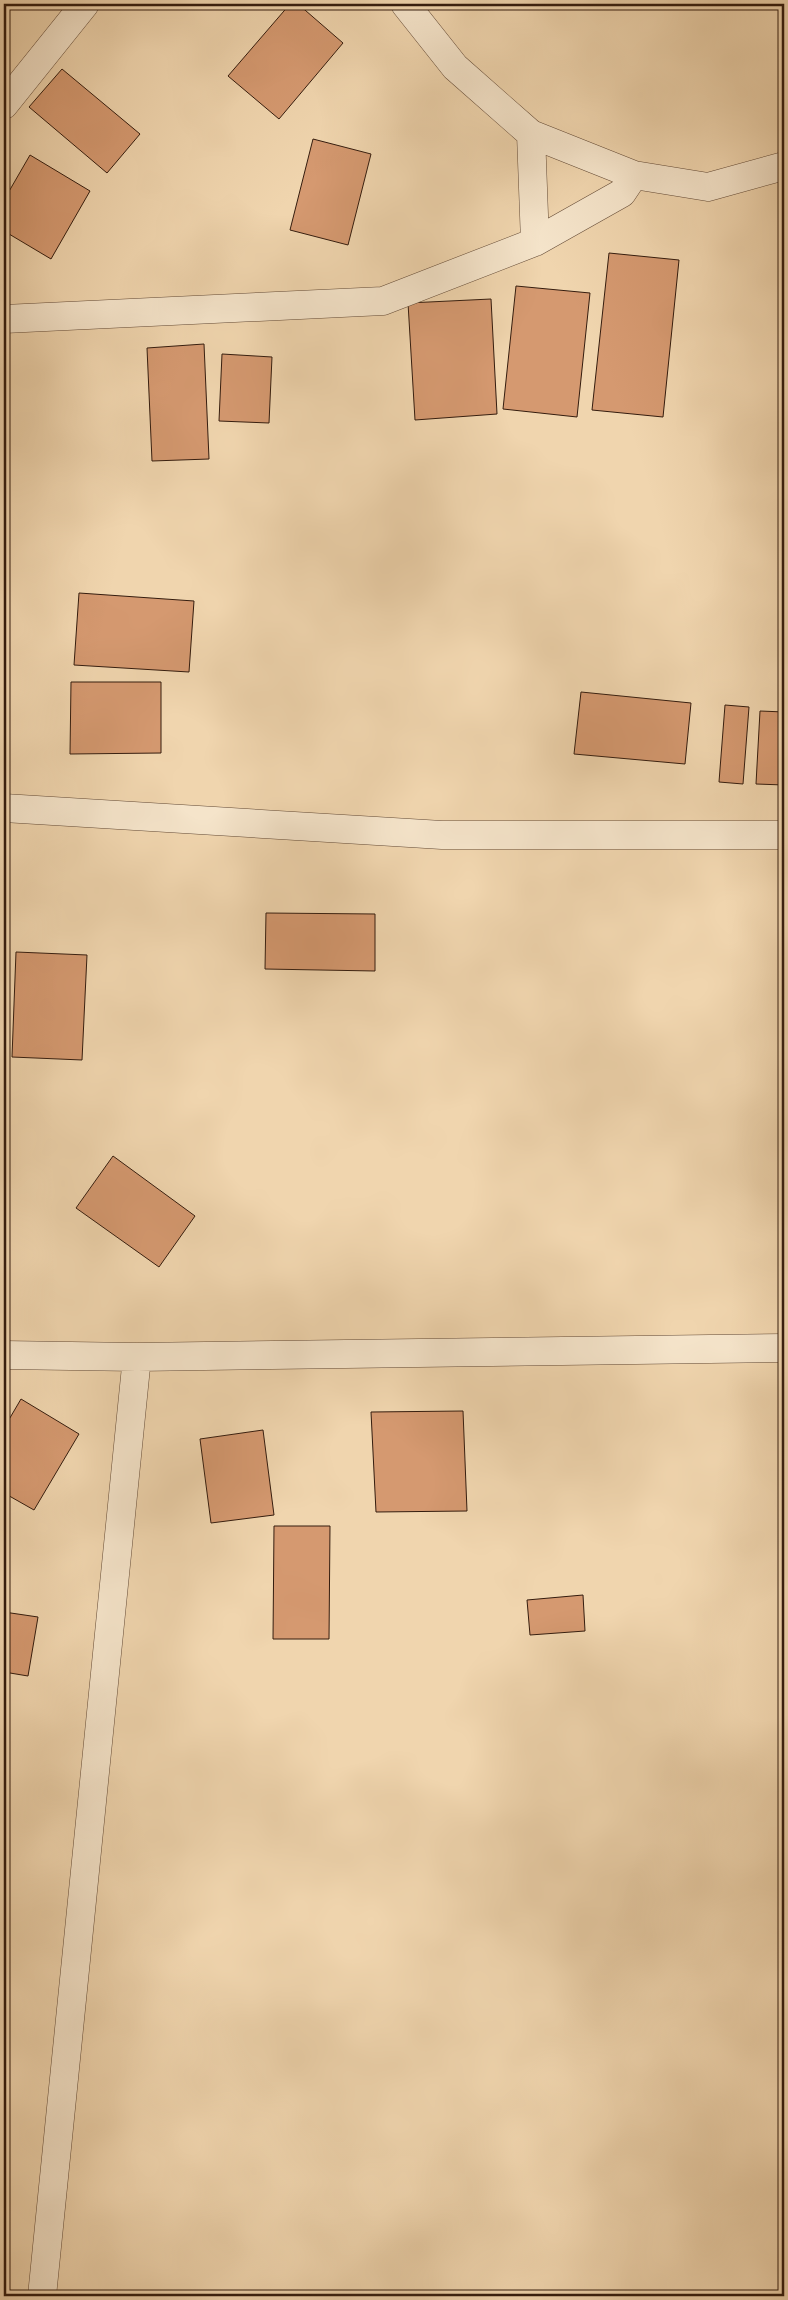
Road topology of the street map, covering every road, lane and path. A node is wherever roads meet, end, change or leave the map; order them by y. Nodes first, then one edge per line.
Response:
1 (85, 4) edge
2 (404, 4) edge
3 (4, 105) edge
4 (530, 134) junction
5 (784, 166) edge
6 (634, 175) junction
7 (535, 242) junction
8 (4, 320) edge
9 (4, 808) edge
10 (784, 835) edge
11 (784, 1348) edge
12 (4, 1354) edge
13 (137, 1358) junction
14 (42, 2296) edge

1 - 3 street
2 - 4 street
4 - 6 street
4 - 7 street
5 - 6 street
6 - 7 street
7 - 8 street
9 - 10 street
11 - 13 street
12 - 13 street
13 - 14 street

